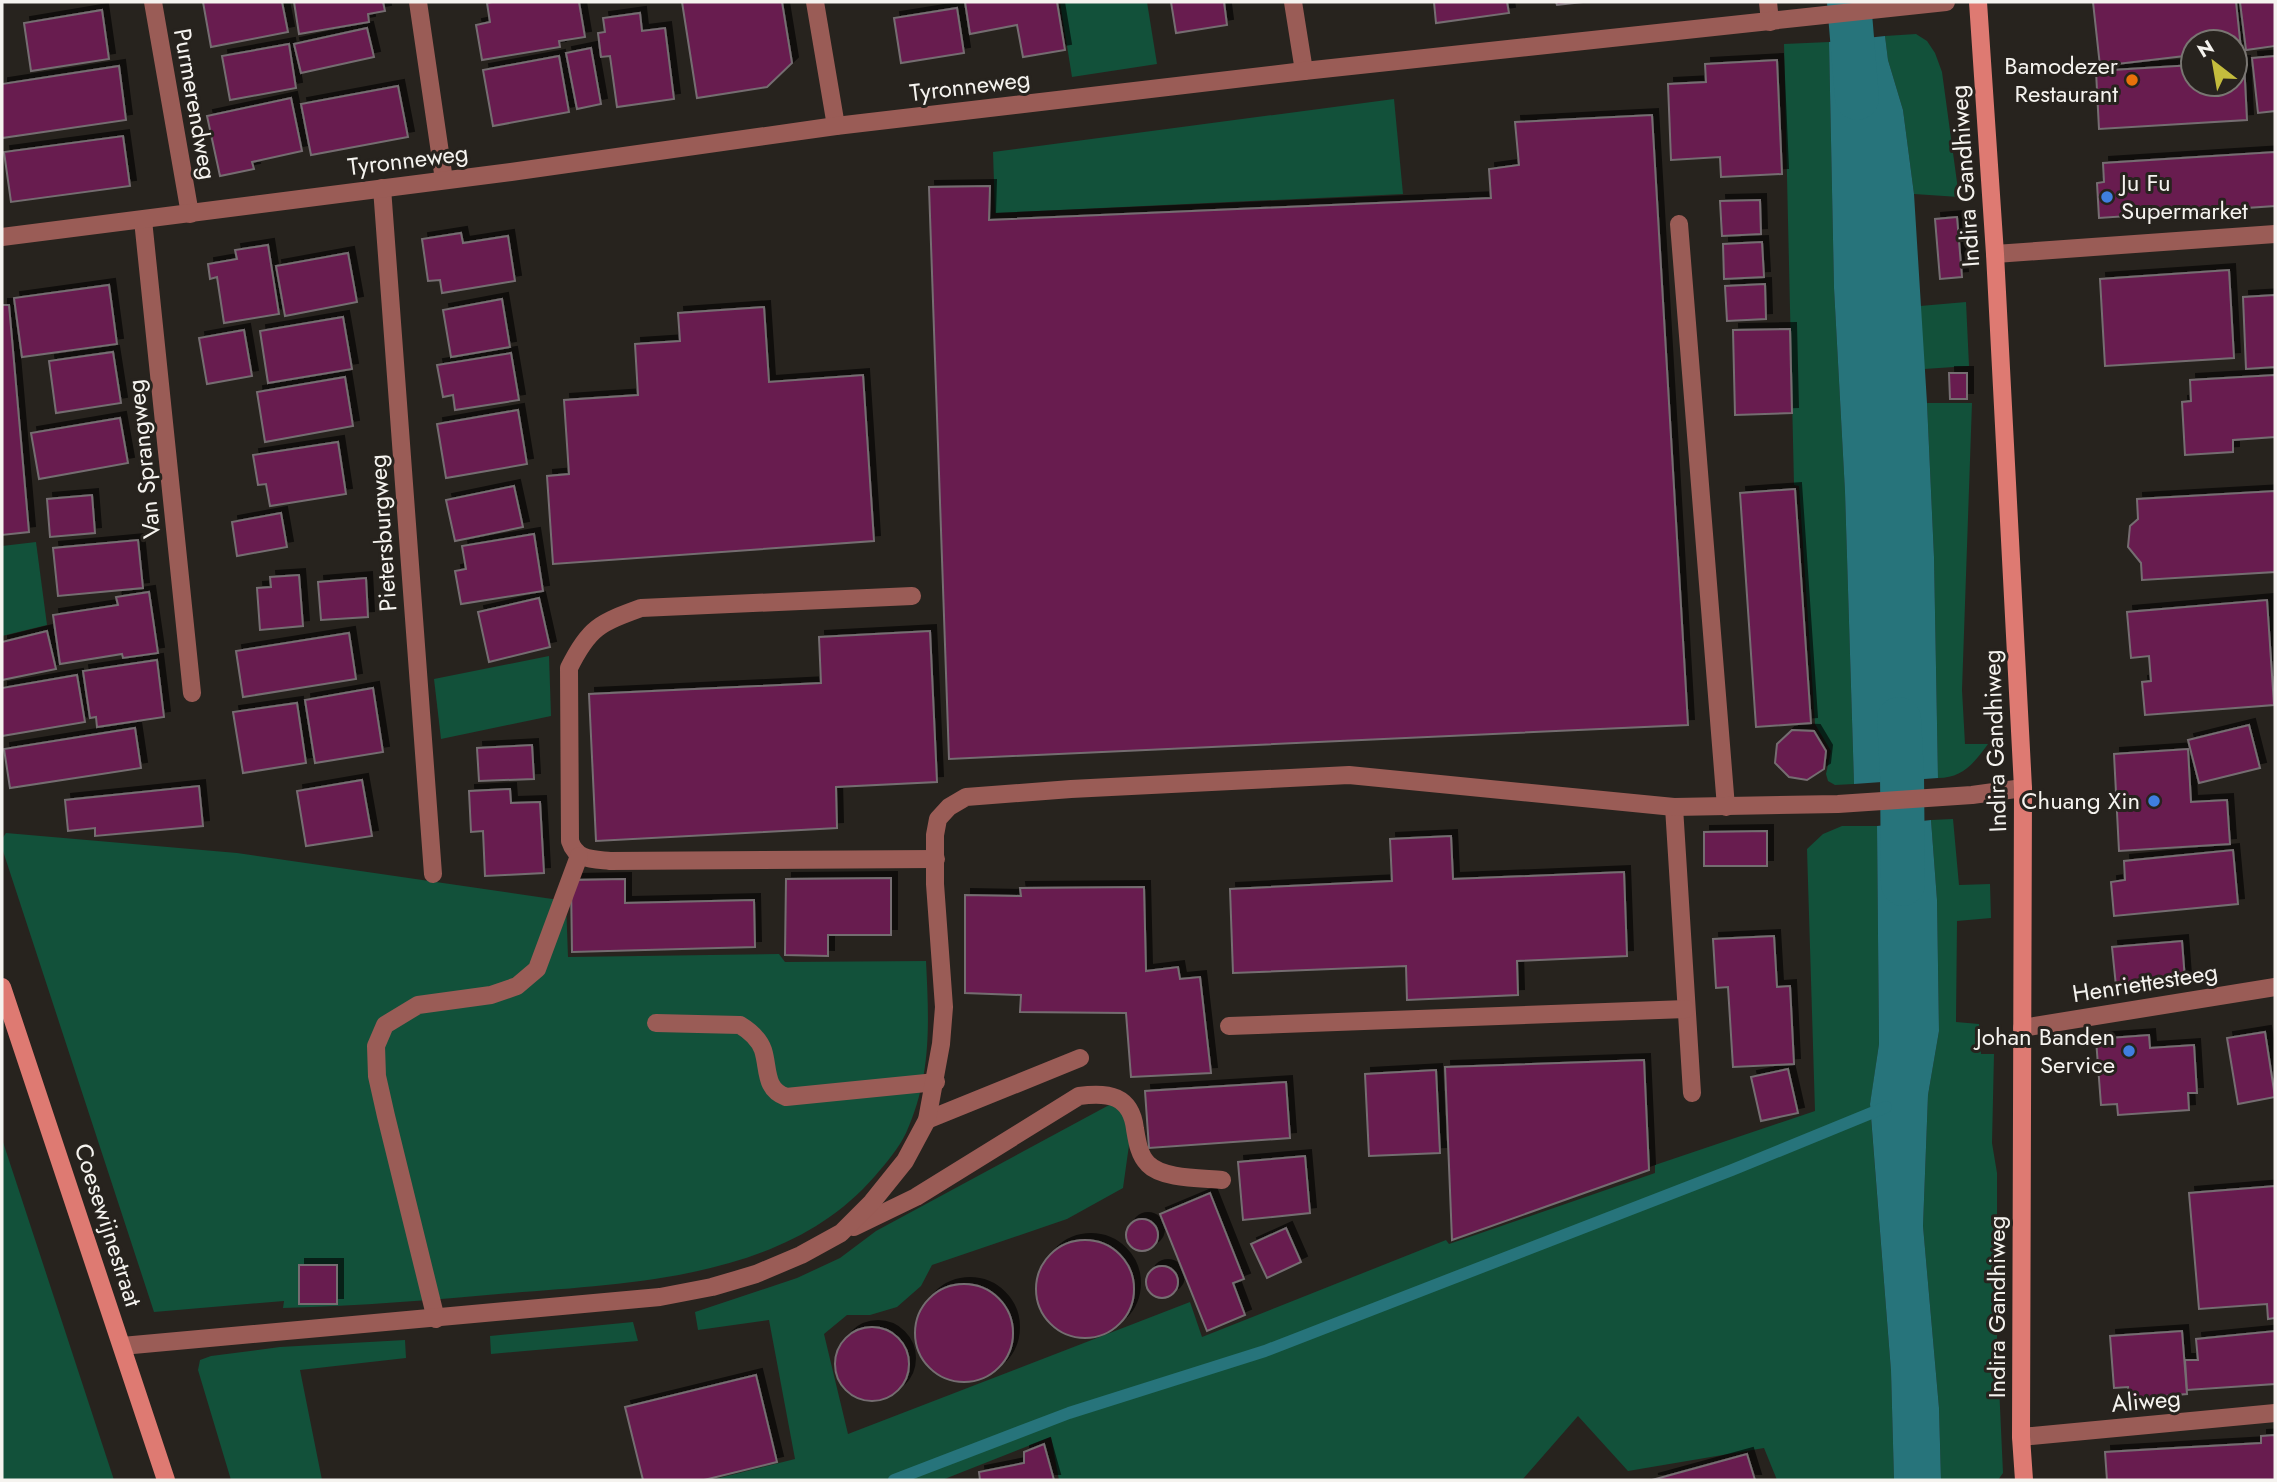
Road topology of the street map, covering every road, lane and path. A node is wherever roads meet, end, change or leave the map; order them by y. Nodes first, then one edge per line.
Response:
1 (153, 2) edge
2 (418, 2) edge
3 (815, 2) edge
4 (1293, 2) edge
5 (1768, 2) edge
6 (1978, 2) edge
7 (1940, 3) edge
8 (1770, 22) junction
9 (1304, 71) junction
10 (836, 126) junction
11 (444, 180) junction
12 (382, 188) junction
13 (190, 214) junction
14 (144, 220) junction
15 (1679, 224) dead end
16 (2275, 234) edge
17 (2, 237) edge
18 (1995, 254) junction
19 (912, 596) dead end
20 (192, 693) dead end
21 (2023, 788) junction
22 (1674, 807) junction
23 (1727, 807) junction
24 (579, 856) junction
25 (936, 859) junction
26 (433, 874) dead end
27 (2, 987) edge
28 (2275, 987) edge
29 (1686, 1009) junction
30 (656, 1023) dead end
31 (1229, 1026) dead end
32 (2022, 1028) junction
33 (1080, 1058) dead end
34 (936, 1082) junction
35 (1692, 1093) dead end
36 (927, 1119) junction
37 (1222, 1180) dead end
38 (841, 1233) junction
39 (436, 1319) junction
40 (122, 1346) junction
41 (2275, 1413) edge
42 (2021, 1437) junction
43 (166, 1480) edge
44 (2024, 1480) edge

1 - 13 street, Purmerendweg
2 - 11 street
3 - 10 street
4 - 9 street
5 - 8 street
6 - 18 main road, Indira Gandhiweg
7 - 8 street, Tyronneweg
8 - 9 street, Tyronneweg
9 - 10 street, Tyronneweg
10 - 11 street, Tyronneweg
11 - 12 street, Tyronneweg
12 - 13 street, Tyronneweg
12 - 26 street, Pietersburgweg
13 - 14 street, Tyronneweg
14 - 17 street, Tyronneweg
14 - 20 street, Van Sprangweg
15 - 23 street
16 - 18 street
18 - 21 main road, Indira Gandhiweg
19 - 24 street
21 - 23 street
21 - 32 main road, Indira Gandhiweg
22 - 23 street
22 - 25 street
22 - 29 street
24 - 25 street
24 - 39 street
25 - 34 street
27 - 40 main road, Coesewijnestraat
28 - 32 street, Henriettesteeg
29 - 31 street
29 - 35 street
30 - 34 street
32 - 42 main road, Indira Gandhiweg
33 - 36 street
34 - 36 street
36 - 38 street
37 - 38 street
38 - 39 street
39 - 40 street
40 - 43 main road, Coesewijnestraat
41 - 42 street, Aliweg
42 - 44 main road, Indira Gandhiweg

